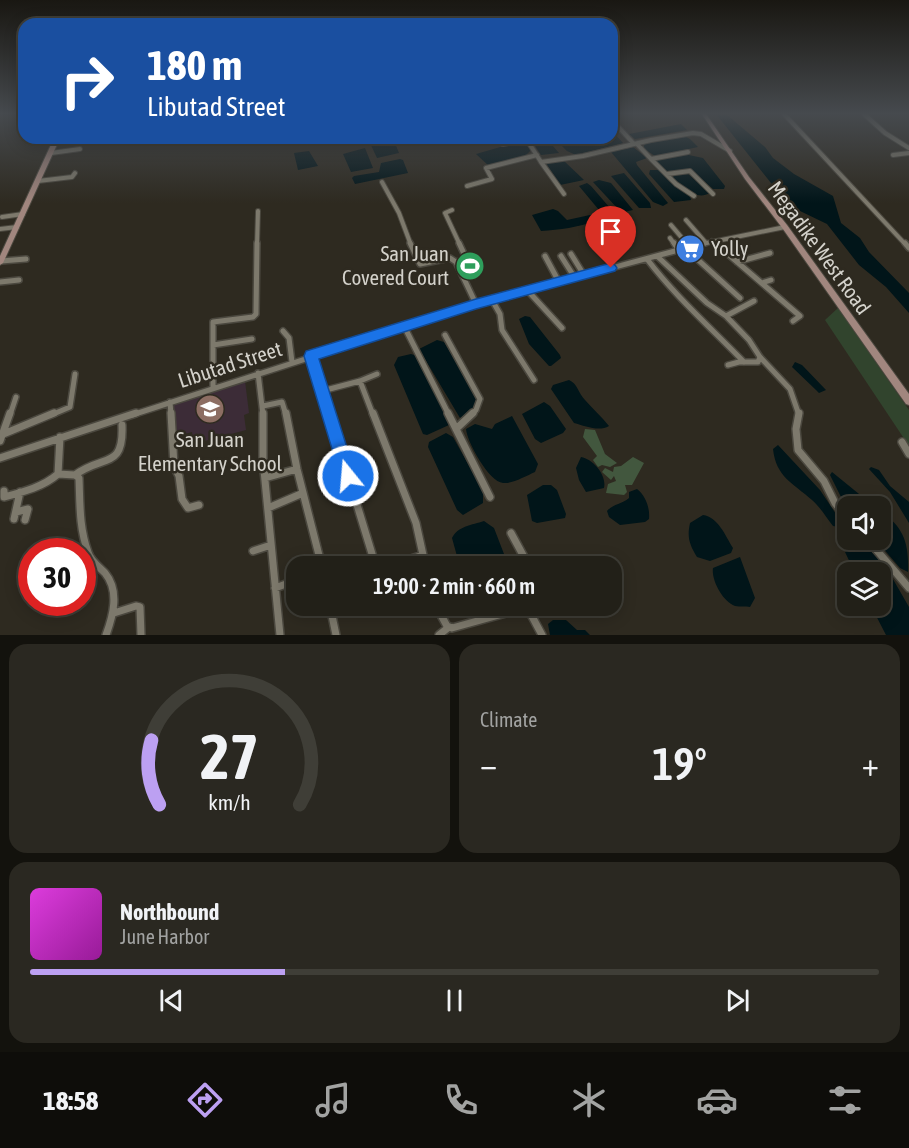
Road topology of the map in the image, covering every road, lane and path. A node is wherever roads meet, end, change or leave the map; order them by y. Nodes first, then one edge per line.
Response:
1 (55, 144) edge
2 (529, 144) edge
3 (636, 144) joint
4 (717, 144) edge
5 (725, 144) edge
6 (812, 144) edge
7 (80, 149) dead end
8 (688, 152) dead end
9 (731, 152) junction
10 (51, 153) junction
11 (909, 153) edge
12 (537, 155) junction
13 (893, 156) dead end
14 (651, 159) junction
15 (541, 162) junction
16 (75, 173) dead end
17 (667, 174) junction
18 (38, 181) junction
19 (382, 182) dead end
20 (467, 186) dead end
21 (564, 194) dead end
22 (713, 194) dead end
23 (694, 196) dead end
24 (452, 210) dead end
25 (258, 211) dead end
26 (23, 214) junction
27 (2, 217) dead end
28 (686, 220) dead end
29 (671, 225) dead end
30 (17, 227) junction
31 (785, 227) junction
32 (0, 228) edge
33 (670, 238) dead end
34 (709, 242) junction
35 (4, 247) edge
36 (685, 248) junction
37 (909, 248) edge
38 (770, 253) dead end
39 (571, 254) dead end
40 (545, 256) dead end
41 (561, 256) dead end
42 (657, 256) junction
43 (26, 259) dead end
44 (647, 259) junction
45 (0, 262) edge
46 (456, 262) junction
47 (737, 262) junction
48 (584, 275) junction
49 (575, 278) junction
50 (19, 280) dead end
51 (771, 280) dead end
52 (0, 282) edge
53 (559, 282) junction
54 (762, 283) junction
55 (528, 291) junction
56 (740, 298) dead end
57 (492, 300) junction
58 (754, 301) dead end
59 (476, 304) junction
60 (726, 316) junction
61 (793, 321) dead end
62 (404, 326) junction
63 (562, 328) dead end
64 (283, 331) dead end
65 (445, 335) dead end
66 (252, 339) dead end
67 (213, 345) junction
68 (311, 356) junction
69 (760, 357) junction
70 (292, 362) junction
71 (744, 362) junction
72 (728, 365) dead end
73 (258, 373) junction
74 (75, 374) dead end
75 (377, 374) dead end
76 (534, 380) dead end
77 (360, 381) junction
78 (213, 387) junction
79 (322, 391) junction
80 (16, 397) dead end
81 (909, 400) edge
82 (170, 402) junction
83 (263, 406) junction
84 (122, 425) dead end
85 (456, 429) junction
86 (60, 437) junction
87 (1, 438) edge
88 (902, 442) dead end
89 (909, 454) edge
90 (0, 458) edge
91 (297, 469) junction
92 (58, 474) junction
93 (75, 475) junction
94 (265, 478) junction
95 (4, 491) dead end
96 (20, 492) junction
97 (303, 493) junction
98 (490, 497) dead end
99 (837, 502) edge
100 (200, 504) dead end
101 (268, 508) junction
102 (26, 520) dead end
103 (511, 533) dead end
104 (271, 545) junction
105 (877, 550) edge
106 (253, 551) dead end
107 (423, 555) joint
108 (319, 556) edge
109 (373, 556) edge
110 (420, 556) edge
111 (523, 556) edge
112 (286, 584) edge
113 (275, 588) junction
114 (909, 588) edge
115 (114, 613) junction
116 (332, 616) edge
117 (442, 616) edge
118 (491, 616) edge
119 (533, 616) edge
120 (449, 627) junction
121 (106, 635) edge
122 (141, 635) edge
123 (280, 635) edge
124 (336, 635) edge
125 (439, 635) edge
126 (542, 635) edge

1 - 10 street
2 - 12 street
3 - 14 street
3 - 15 street
4 - 9 street
5 - 9 street, Megadike West Road
6 - 37 street
7 - 10 street
8 - 14 street
9 - 31 street, Megadike West Road
10 - 18 street
11 - 13 street
12 - 15 street
12 - 20 street
14 - 17 street
15 - 21 street
16 - 18 street
17 - 22 street
17 - 23 street
18 - 26 street
19 - 46 street
24 - 46 street
25 - 67 street
26 - 27 street
26 - 30 street
28 - 34 street
29 - 36 street
30 - 32 street
30 - 35 street
31 - 34 street, Libutad Street
31 - 81 street, Megadike West Road
33 - 36 street
34 - 36 street, Libutad Street
34 - 47 street
35 - 45 street
36 - 42 street, Libutad Street
36 - 56 street
38 - 47 street
39 - 48 street
40 - 53 street
41 - 49 street
42 - 44 street, Libutad Street
42 - 60 street
43 - 45 street
44 - 48 street, Libutad Street
44 - 71 street
46 - 59 street
47 - 54 street
48 - 49 street, Libutad Street
49 - 53 street, Libutad Street
50 - 52 street
51 - 54 street
53 - 55 street, Libutad Street
54 - 61 street
55 - 57 street, Libutad Street
55 - 63 street
57 - 59 street, Libutad Street
57 - 76 street
58 - 60 street
59 - 62 street, Libutad Street
60 - 69 street
62 - 68 street, Libutad Street
62 - 85 street
64 - 70 street
65 - 85 street
66 - 67 street
67 - 78 street
68 - 70 street, Libutad Street
68 - 79 street
69 - 71 street
69 - 99 street
70 - 73 street, Libutad Street
71 - 72 street
73 - 78 street, Libutad Street
73 - 83 street
74 - 87 street
75 - 77 street
77 - 79 street
77 - 107 street
78 - 82 street, Libutad Street
79 - 109 street
80 - 87 street
82 - 86 street, Libutad Street
82 - 100 street
83 - 91 street
83 - 94 street
84 - 93 street
85 - 98 street
86 - 90 street, Libutad Street
86 - 92 street
88 - 89 street
91 - 94 street
91 - 97 street
92 - 93 street
92 - 96 street
93 - 115 street
94 - 101 street
95 - 96 street
96 - 102 street
97 - 101 street
97 - 108 street
101 - 104 street
103 - 111 street
104 - 106 street
104 - 113 street
105 - 114 street
107 - 110 street
112 - 113 street
113 - 123 street
115 - 121 street
115 - 122 street
116 - 124 street
117 - 120 street
118 - 120 street
119 - 126 street
120 - 125 street

